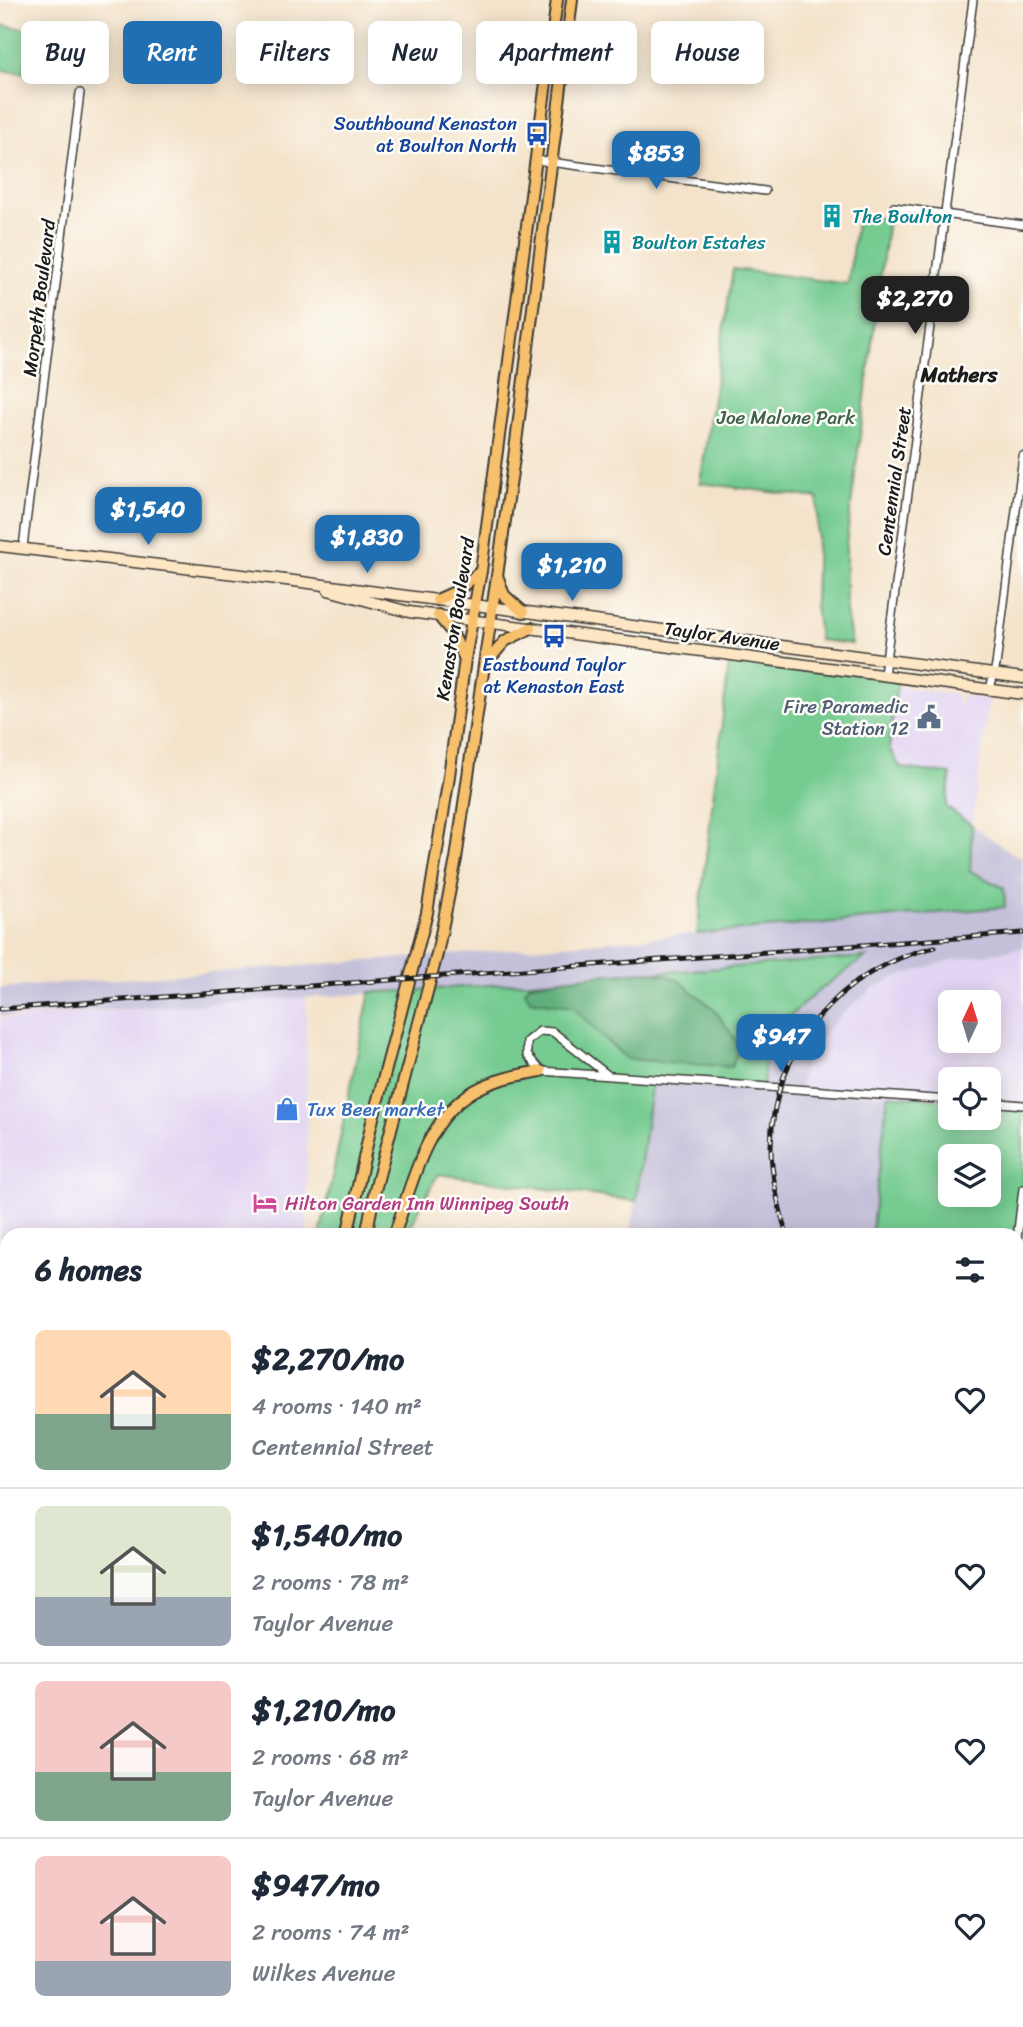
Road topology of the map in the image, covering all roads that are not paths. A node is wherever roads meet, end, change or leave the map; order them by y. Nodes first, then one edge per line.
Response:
1 (557, 0) edge
2 (572, 0) edge
3 (973, 0) edge
4 (80, 93) dead end
5 (535, 160) junction
6 (551, 162) junction
7 (765, 191) dead end
8 (894, 207) dead end
9 (945, 214) junction
10 (1023, 225) edge
11 (1023, 456) edge
12 (0, 546) edge
13 (23, 547) junction
14 (481, 572) junction
15 (498, 575) junction
16 (294, 581) junction
17 (437, 600) junction
18 (475, 606) junction
19 (492, 608) junction
20 (523, 612) junction
21 (438, 615) junction
22 (472, 621) junction
23 (490, 623) junction
24 (531, 628) junction
25 (465, 659) junction
26 (886, 659) junction
27 (485, 664) junction
28 (994, 674) junction
29 (884, 675) junction
30 (1023, 678) edge
31 (990, 689) junction
32 (1023, 694) edge
33 (541, 1071) junction
34 (609, 1076) junction
35 (938, 1099) edge
36 (1001, 1103) edge
37 (1023, 1105) edge
38 (1023, 1189) edge
39 (349, 1228) edge
40 (368, 1228) edge
41 (397, 1228) edge
42 (1018, 1228) edge

1 - 5 main road, Kenaston Boulevard
2 - 6 main road, Kenaston Boulevard
3 - 9 street, Centennial Street
4 - 13 street, Morpeth Boulevard
5 - 6 street
5 - 14 main road, Kenaston Boulevard
6 - 7 street
6 - 15 main road, Kenaston Boulevard
8 - 9 street
9 - 10 street
9 - 26 street, Centennial Street
11 - 28 street
12 - 13 main road, Taylor Avenue
13 - 16 main road, Taylor Avenue
14 - 17 main road
14 - 18 main road, Kenaston Boulevard
15 - 19 main road, Kenaston Boulevard
15 - 20 main road
16 - 17 main road, Taylor Avenue
16 - 21 main road, Taylor Avenue
17 - 18 main road, Taylor Avenue
18 - 19 main road, Taylor Avenue
18 - 22 main road, Kenaston Boulevard
19 - 20 main road, Taylor Avenue
19 - 23 main road, Kenaston Boulevard
20 - 26 main road, Taylor Avenue
21 - 22 main road, Taylor Avenue
21 - 25 main road
22 - 23 main road, Taylor Avenue
22 - 25 main road, Kenaston Boulevard
23 - 24 main road, Taylor Avenue
23 - 27 main road, Kenaston Boulevard
24 - 27 main road
24 - 29 main road, Taylor Avenue
25 - 39 main road, Kenaston Boulevard
26 - 28 main road, Taylor Avenue
26 - 29 street, Centennial Street
27 - 40 main road, Kenaston Boulevard
28 - 30 main road, Taylor Avenue
28 - 31 street
29 - 31 main road, Taylor Avenue
31 - 32 main road, Taylor Avenue
33 - 34 street
33 - 34 street
33 - 41 main road
34 - 35 street
36 - 37 street
38 - 42 street

